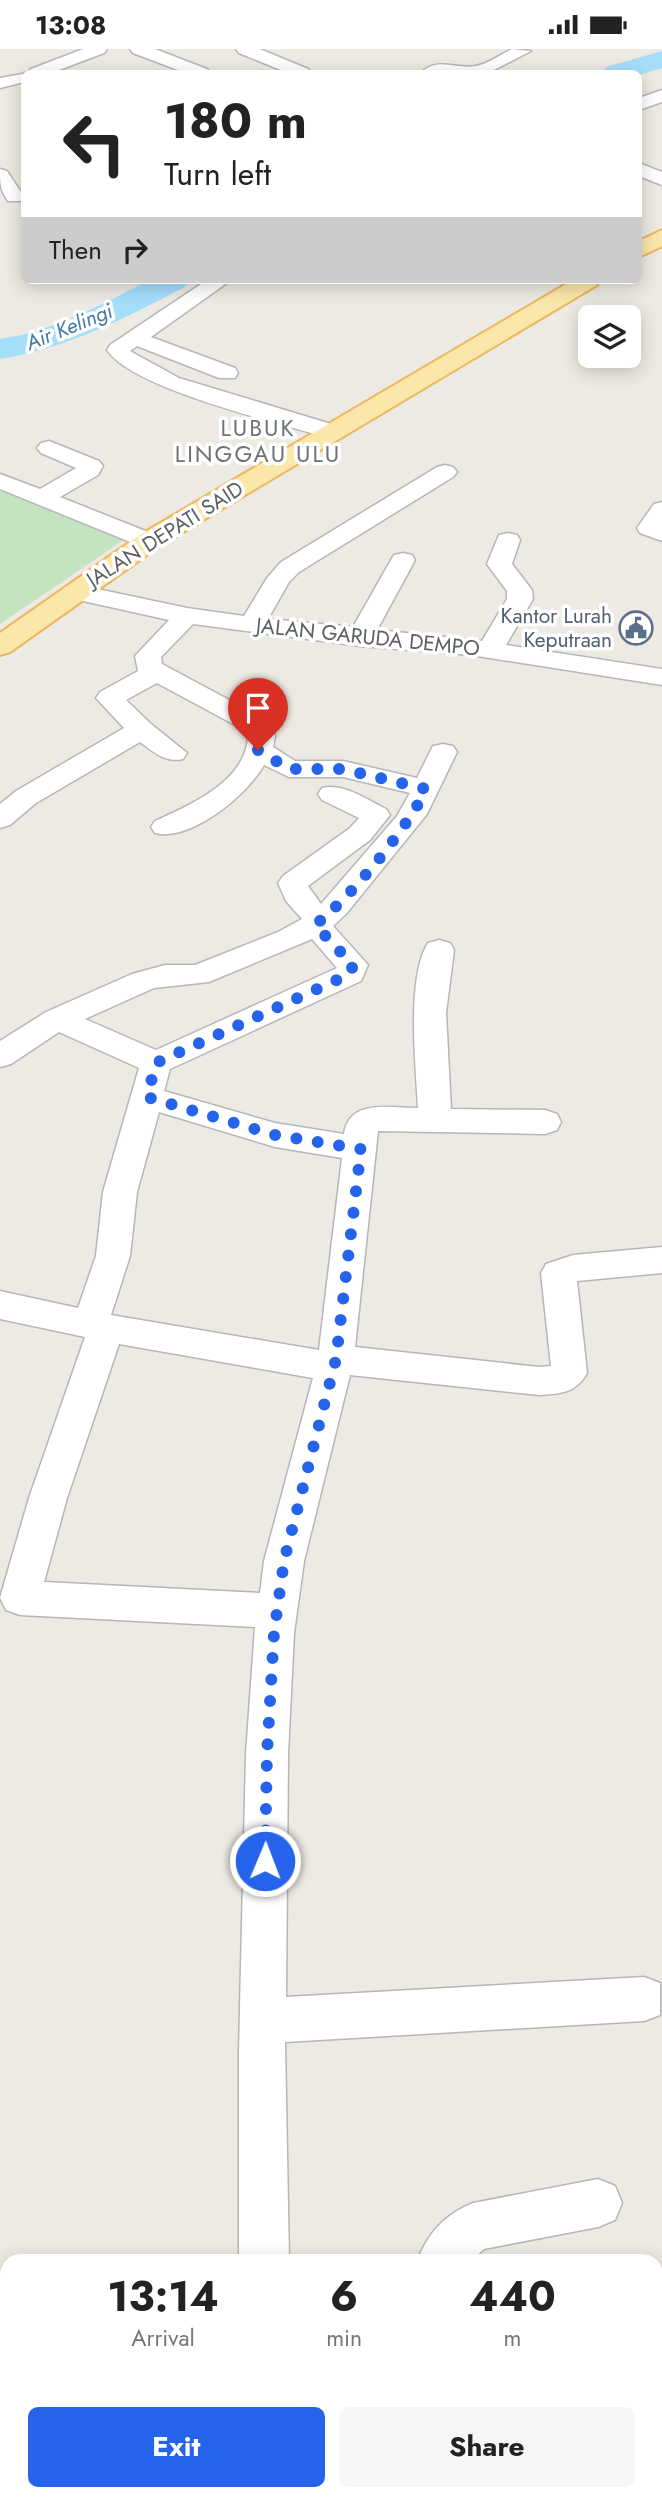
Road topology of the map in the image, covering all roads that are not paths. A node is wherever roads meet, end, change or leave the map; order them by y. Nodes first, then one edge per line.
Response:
1 (98, 49) edge
2 (139, 49) edge
3 (245, 49) edge
4 (522, 51) edge
5 (0, 64) edge
6 (51, 70) edge
7 (193, 70) edge
8 (292, 70) edge
9 (440, 70) edge
10 (462, 70) edge
11 (481, 70) edge
12 (21, 77) edge
13 (21, 78) edge
14 (0, 83) edge
15 (662, 95) edge
16 (642, 103) edge
17 (642, 105) edge
18 (662, 114) edge
19 (642, 171) edge
20 (0, 175) edge
21 (662, 179) edge
22 (15, 197) dead end
23 (662, 237) edge
24 (642, 248) edge
25 (215, 284) edge
26 (582, 284) edge
27 (134, 338) junction
28 (228, 373) dead end
29 (333, 432) junction
30 (49, 448) dead end
31 (445, 473) dead end
32 (0, 481) edge
33 (43, 497) junction
34 (662, 509) edge
35 (662, 534) edge
36 (508, 540) dead end
37 (149, 541) junction
38 (403, 560) dead end
39 (74, 592) junction
40 (187, 616) junction
41 (252, 625) junction
42 (360, 638) junction
43 (0, 646) edge
44 (490, 650) junction
45 (157, 672) junction
46 (662, 677) edge
47 (141, 730) junction
48 (258, 750) junction
49 (443, 752) dead end
50 (173, 753) dead end
51 (0, 785) edge
52 (426, 789) junction
53 (332, 794) dead end
54 (26, 797) junction
55 (376, 815) junction
56 (0, 819) edge
57 (407, 822) junction
58 (165, 827) dead end
59 (317, 923) junction
60 (439, 950) dead end
61 (57, 1019) junction
62 (0, 1056) edge
63 (156, 1063) junction
64 (147, 1097) junction
65 (435, 1118) junction
66 (545, 1122) dead end
67 (361, 1149) junction
68 (662, 1260) edge
69 (0, 1305) edge
70 (98, 1327) junction
71 (334, 1363) junction
72 (10, 1598) edge
73 (277, 1611) junction
74 (644, 1999) dead end
75 (263, 2021) junction
76 (598, 2203) dead end
77 (264, 2254) edge
78 (447, 2254) edge

1 - 6 street
2 - 7 street
3 - 8 street
4 - 11 street
5 - 12 street
9 - 10 street
13 - 14 street
15 - 16 street
17 - 18 street
19 - 21 street
20 - 22 street
23 - 24 main road
25 - 27 street
26 - 29 main road, JALAN DEPATI SAID
27 - 28 street
27 - 29 street
29 - 37 main road, JALAN DEPATI SAID
30 - 33 street
31 - 41 street
32 - 33 street
33 - 37 street
34 - 35 street
36 - 44 street
37 - 39 main road, JALAN DEPATI SAID
38 - 42 street
39 - 40 street, JALAN GARUDA DEMPO
39 - 43 main road, JALAN DEPATI SAID
40 - 41 street, JALAN GARUDA DEMPO
40 - 45 street
41 - 42 street, JALAN GARUDA DEMPO
42 - 44 street, JALAN GARUDA DEMPO
44 - 46 street, JALAN GARUDA DEMPO
45 - 47 street
45 - 48 street
47 - 50 street
47 - 54 street
48 - 52 street
48 - 58 street
49 - 52 street
51 - 54 street
52 - 57 street
53 - 55 street
54 - 56 street
55 - 57 street
55 - 59 street
57 - 59 street
59 - 61 street
59 - 63 street
60 - 65 street
61 - 62 street
61 - 63 street
63 - 64 street
64 - 67 street
64 - 70 street
65 - 66 street
65 - 67 street
67 - 71 street
68 - 71 street
69 - 70 street
70 - 71 street
70 - 72 street
71 - 73 street
72 - 73 street
73 - 75 street
74 - 75 street
75 - 77 street
76 - 78 street

